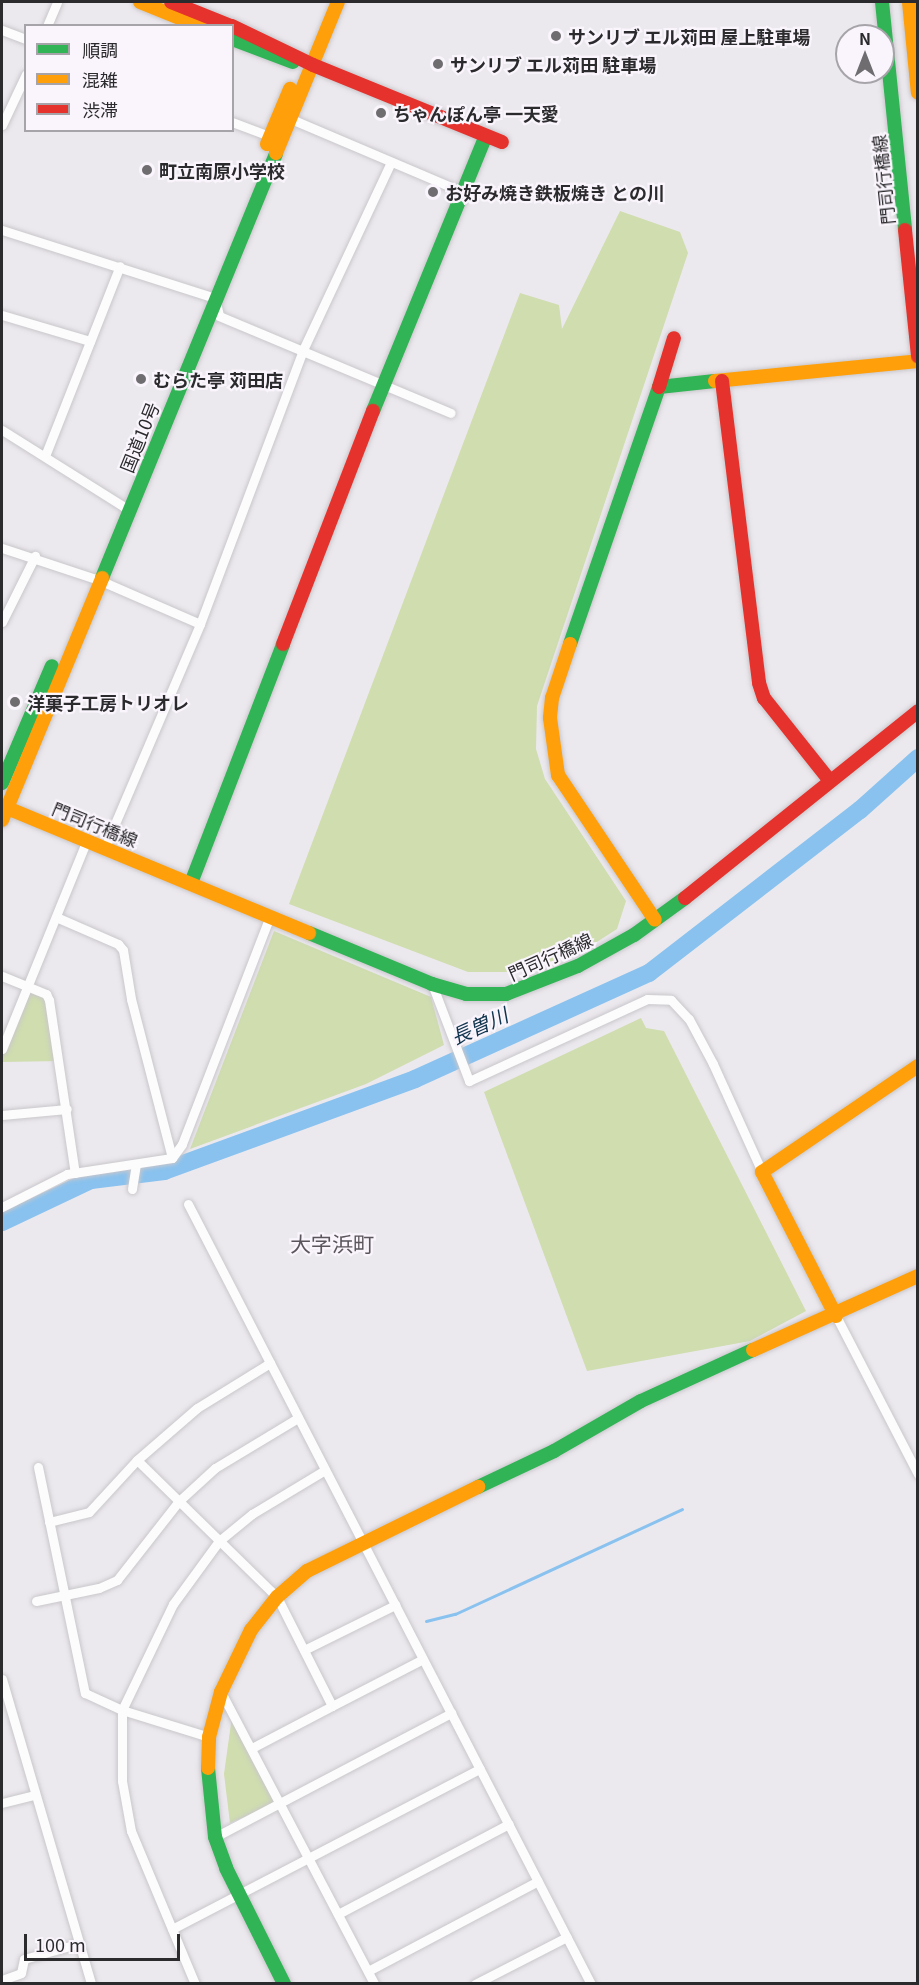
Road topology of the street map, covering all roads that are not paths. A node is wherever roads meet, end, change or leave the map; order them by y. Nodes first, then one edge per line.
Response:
1 (57, 2) edge
2 (140, 2) edge
3 (171, 2) edge
4 (325, 2) edge
5 (338, 2) edge
6 (882, 2) edge
7 (909, 2) edge
8 (48, 24) edge
9 (194, 24) edge
10 (227, 24) edge
11 (234, 27) edge
12 (2, 30) edge
13 (24, 38) edge
14 (234, 40) edge
15 (305, 63) junction
16 (24, 78) edge
17 (918, 93) edge
18 (291, 119) junction
19 (234, 123) edge
20 (2, 125) edge
21 (486, 136) junction
22 (276, 139) junction
23 (502, 142) dead end
24 (391, 162) junction
25 (463, 192) junction
26 (2, 230) edge
27 (120, 266) junction
28 (211, 296) junction
29 (2, 315) edge
30 (674, 338) dead end
31 (90, 341) junction
32 (302, 352) junction
33 (918, 356) edge
34 (918, 361) edge
35 (722, 381) junction
36 (383, 385) junction
37 (659, 387) junction
38 (451, 412) dead end
39 (2, 430) edge
40 (45, 456) junction
41 (124, 506) junction
42 (2, 548) edge
43 (35, 556) junction
44 (95, 579) junction
45 (2, 622) edge
46 (200, 624) junction
47 (918, 711) edge
48 (830, 781) junction
49 (2, 783) edge
50 (3, 811) edge
51 (87, 840) junction
52 (105, 847) junction
53 (191, 883) junction
54 (270, 916) junction
55 (56, 917) junction
56 (655, 920) junction
57 (2, 976) edge
58 (432, 984) junction
59 (27, 988) junction
60 (2, 1049) edge
61 (918, 1066) edge
62 (67, 1109) junction
63 (2, 1115) edge
64 (172, 1158) junction
65 (135, 1168) junction
66 (762, 1172) junction
67 (75, 1173) junction
68 (132, 1189) dead end
69 (188, 1204) dead end
70 (2, 1207) edge
71 (918, 1276) edge
72 (836, 1316) junction
73 (270, 1363) junction
74 (298, 1418) junction
75 (137, 1460) junction
76 (38, 1467) dead end
77 (325, 1470) junction
78 (918, 1474) edge
79 (179, 1501) junction
80 (49, 1522) junction
81 (362, 1540) junction
82 (219, 1541) junction
83 (62, 1596) junction
84 (277, 1597) junction
85 (36, 1601) dead end
86 (395, 1605) junction
87 (304, 1650) junction
88 (423, 1659) junction
89 (2, 1679) edge
90 (221, 1692) junction
91 (332, 1706) junction
92 (122, 1710) junction
93 (451, 1713) junction
94 (209, 1737) junction
95 (252, 1748) junction
96 (480, 1769) junction
97 (33, 1795) junction
98 (2, 1803) edge
99 (281, 1804) junction
100 (509, 1824) junction
101 (215, 1837) junction
102 (310, 1860) junction
103 (538, 1881) junction
104 (239, 1896) junction
105 (338, 1914) junction
106 (172, 1929) junction
107 (567, 1937) junction
108 (77, 1944) junction
109 (368, 1971) junction
110 (2, 1980) edge
111 (91, 1983) edge
112 (195, 1983) edge
113 (284, 1983) edge
114 (374, 1983) edge
115 (475, 1983) edge
116 (591, 1983) edge

1 - 8 street
2 - 9 main road
3 - 10 main road
4 - 15 main road, 国道10号
5 - 15 main road, 国道10号
6 - 33 main road, 門司行橋線
7 - 17 main road
11 - 15 main road
12 - 13 street
14 - 15 main road
15 - 18 main road, 国道10号
15 - 21 main road
15 - 22 main road, 国道10号
16 - 20 street
18 - 22 main road, 国道10号
18 - 24 street
19 - 22 street
21 - 23 main road
21 - 25 main road
22 - 28 main road, 国道10号
24 - 25 street
24 - 32 street
25 - 36 main road
26 - 27 street
27 - 28 street
27 - 31 street
28 - 32 street
28 - 41 main road, 国道10号
29 - 31 street
30 - 37 main road
31 - 40 street
32 - 36 street
32 - 46 street
34 - 35 main road
35 - 37 main road
35 - 48 main road
36 - 38 street
36 - 53 main road
37 - 56 main road
39 - 40 street
40 - 41 street
41 - 44 main road, 国道10号
42 - 43 street
43 - 44 street
43 - 45 street
44 - 46 street
44 - 49 main road, 国道10号
44 - 50 main road, 国道10号
46 - 52 street
47 - 48 main road, 門司行橋線
48 - 56 main road, 門司行橋線
50 - 51 main road, 門司行橋線
51 - 52 main road, 門司行橋線
51 - 55 street
52 - 53 main road, 門司行橋線
53 - 54 main road, 門司行橋線
54 - 58 main road, 門司行橋線
54 - 64 street
55 - 59 street
55 - 64 street
56 - 58 main road, 門司行橋線
57 - 59 street
58 - 66 street
59 - 60 street
59 - 62 street
61 - 66 main road
62 - 63 street
62 - 67 street
64 - 65 street
65 - 67 street
65 - 68 street
66 - 72 main road
67 - 70 street
69 - 73 street
71 - 72 main road
72 - 78 street
72 - 81 main road
73 - 74 street
73 - 75 street
74 - 77 street
74 - 79 street
75 - 79 street
75 - 80 street
76 - 80 street
77 - 81 street
77 - 82 street
79 - 82 street
79 - 83 street
80 - 83 street
81 - 84 main road
81 - 86 street
82 - 84 street
82 - 92 street
83 - 85 street
83 - 92 street
84 - 87 street
84 - 90 main road
86 - 87 street
86 - 88 street
87 - 91 street
88 - 91 street
88 - 93 street
89 - 97 street
90 - 94 main road
90 - 95 street
91 - 95 street
92 - 94 street
92 - 106 street
93 - 96 street
93 - 99 street
94 - 101 main road
95 - 99 street
96 - 100 street
96 - 102 street
97 - 98 street
97 - 108 street
99 - 101 street
99 - 102 street
100 - 103 street
100 - 105 street
101 - 104 main road
102 - 104 street
102 - 105 street
103 - 107 street
103 - 109 street
104 - 106 street
104 - 113 main road
105 - 109 street
106 - 112 street
107 - 115 street
107 - 116 street
108 - 110 street
108 - 111 street
109 - 114 street

